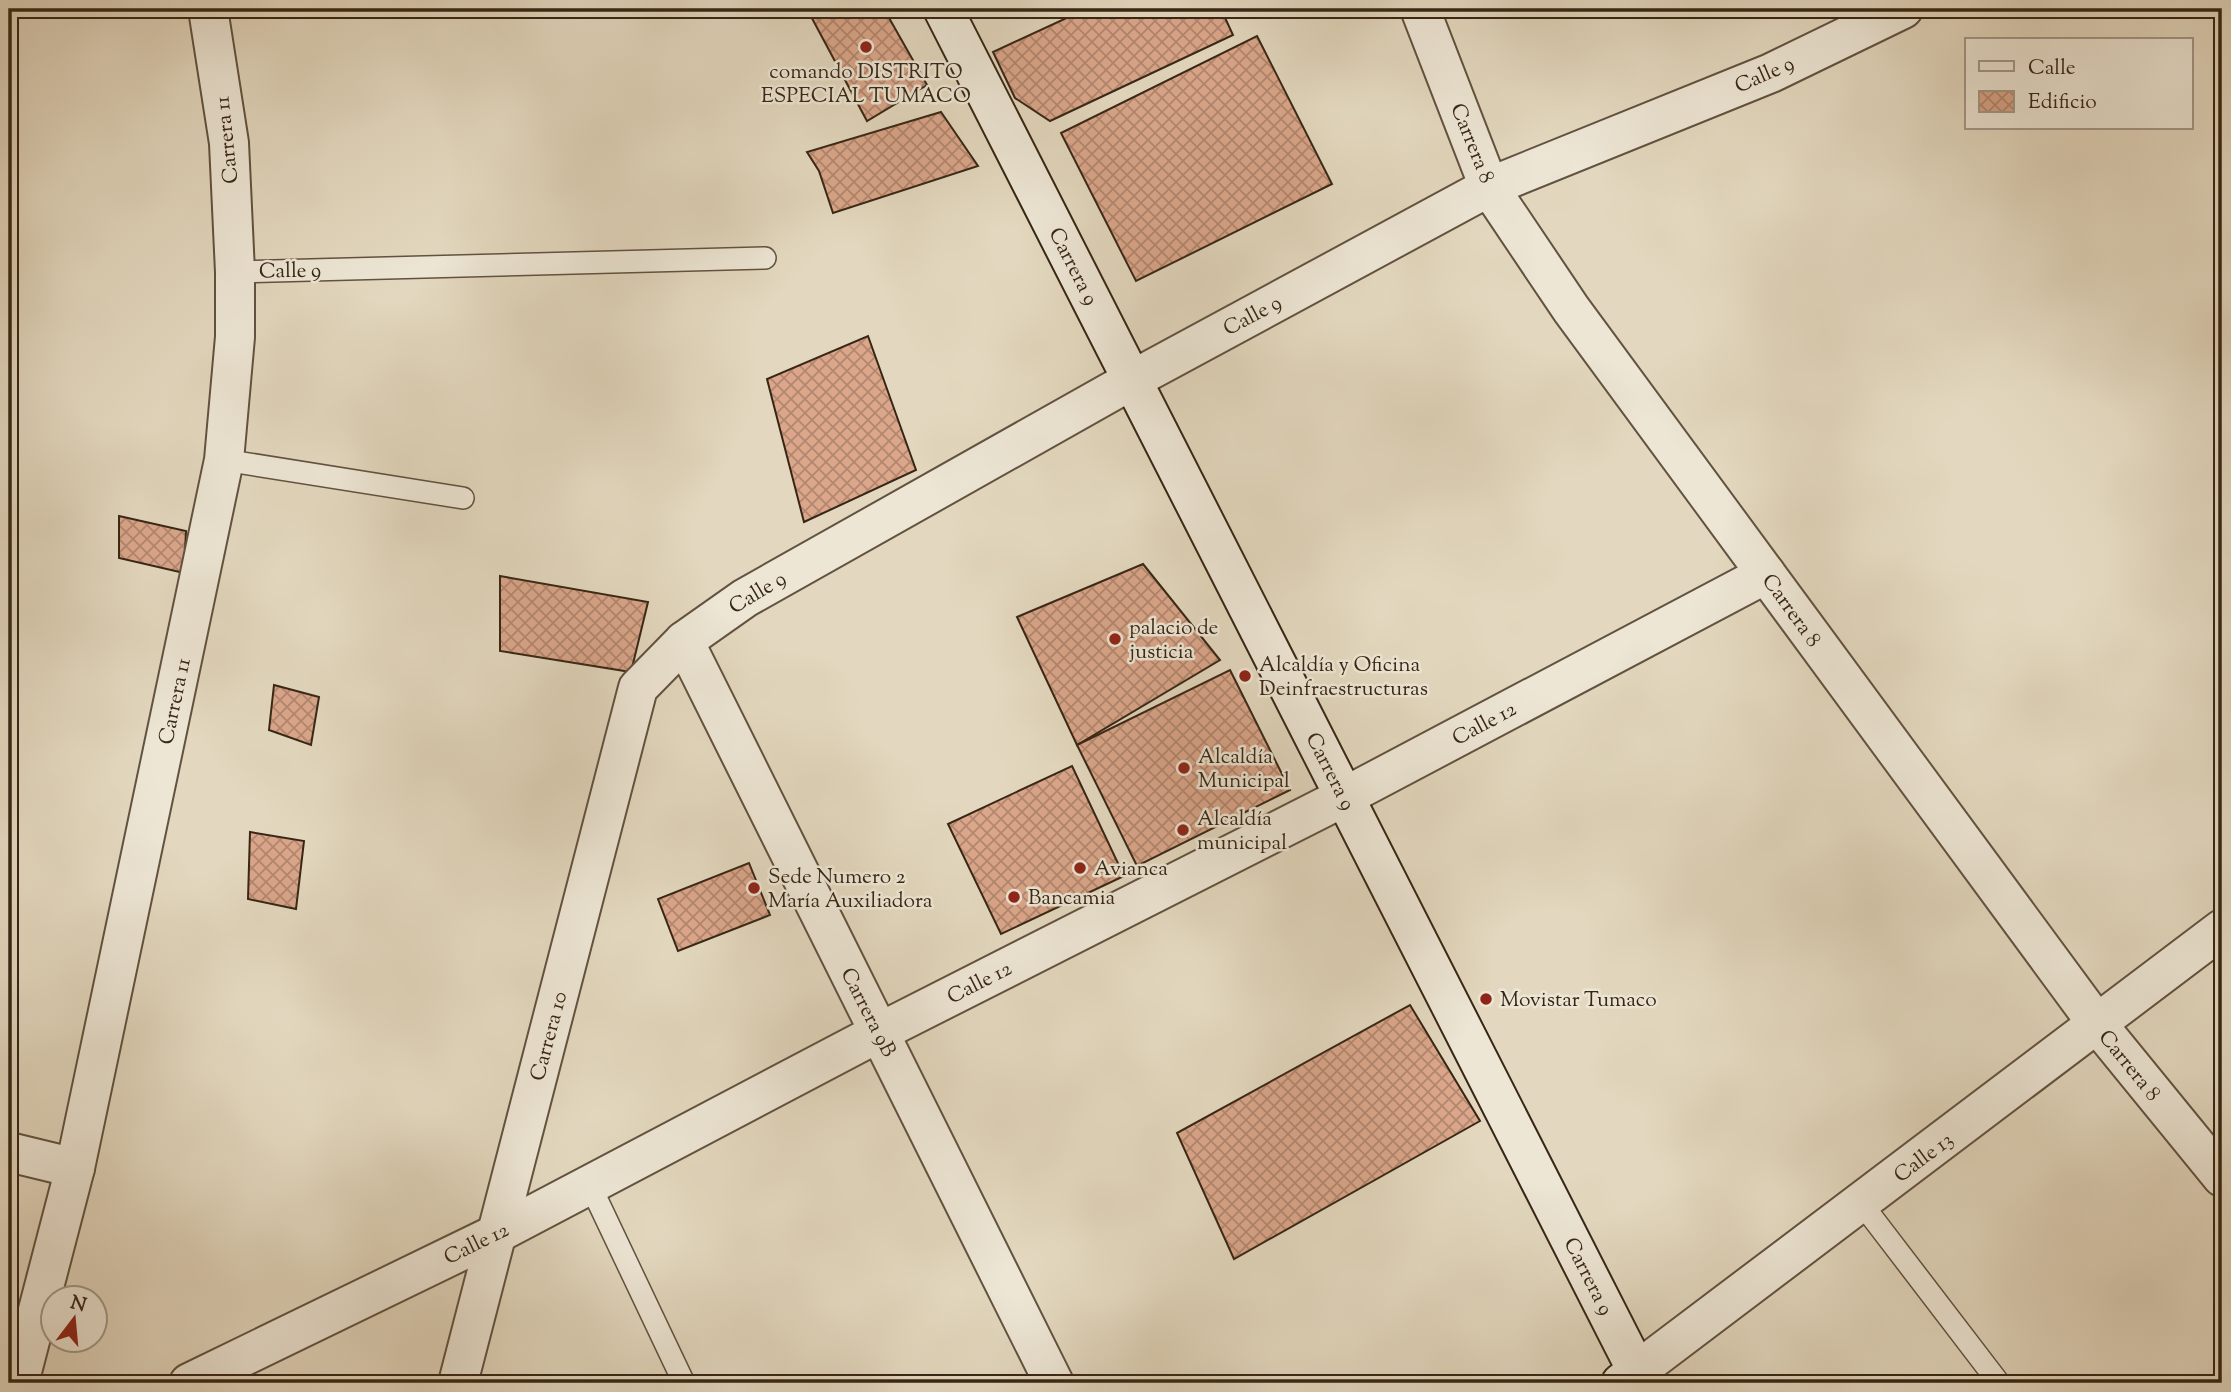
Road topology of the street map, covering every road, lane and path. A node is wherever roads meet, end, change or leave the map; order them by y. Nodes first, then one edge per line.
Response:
1 (208, 9) edge
2 (943, 9) edge
3 (1420, 9) edge
4 (1903, 9) edge
5 (1489, 187) junction
6 (765, 258) dead end
7 (236, 272) junction
8 (1132, 380) junction
9 (224, 460) junction
10 (463, 498) dead end
11 (1766, 574) junction
12 (684, 641) junction
13 (638, 688) joint
14 (1344, 797) junction
15 (2222, 929) edge
16 (2098, 1025) junction
17 (880, 1032) junction
18 (9, 1152) edge
19 (75, 1168) junction
20 (2222, 1177) edge
21 (590, 1185) junction
22 (1861, 1204) junction
23 (496, 1234) junction
24 (1634, 1379) edge
25 (19, 1383) edge
26 (189, 1383) edge
27 (458, 1383) edge
28 (684, 1383) edge
29 (1054, 1383) edge
30 (1999, 1383) edge

1 - 7 street, Carrera 11
2 - 8 street, Carrera 9
3 - 5 street, Carrera 8
4 - 5 street, Calle 9
5 - 8 street, Calle 9
5 - 11 street, Carrera 8
6 - 7 lane, Calle 9
7 - 9 street, Carrera 11
8 - 12 street, Calle 9
8 - 14 street, Carrera 9
9 - 10 lane
9 - 19 street, Carrera 11
11 - 14 street, Calle 12
11 - 16 street, Carrera 8
12 - 13 street, Calle 9
12 - 17 street, Carrera 9B
13 - 23 street, Carrera 10
14 - 17 street, Calle 12
14 - 24 street, Carrera 9
15 - 16 street, Calle 13
16 - 20 street, Carrera 8
16 - 22 street, Calle 13
17 - 21 street, Calle 12
17 - 29 street, Carrera 9B
18 - 19 street
19 - 25 street, Carrera 11
21 - 23 street, Calle 12
21 - 28 lane
22 - 24 street, Calle 13
22 - 30 lane
23 - 26 street, Calle 12
23 - 27 street, Carrera 10

